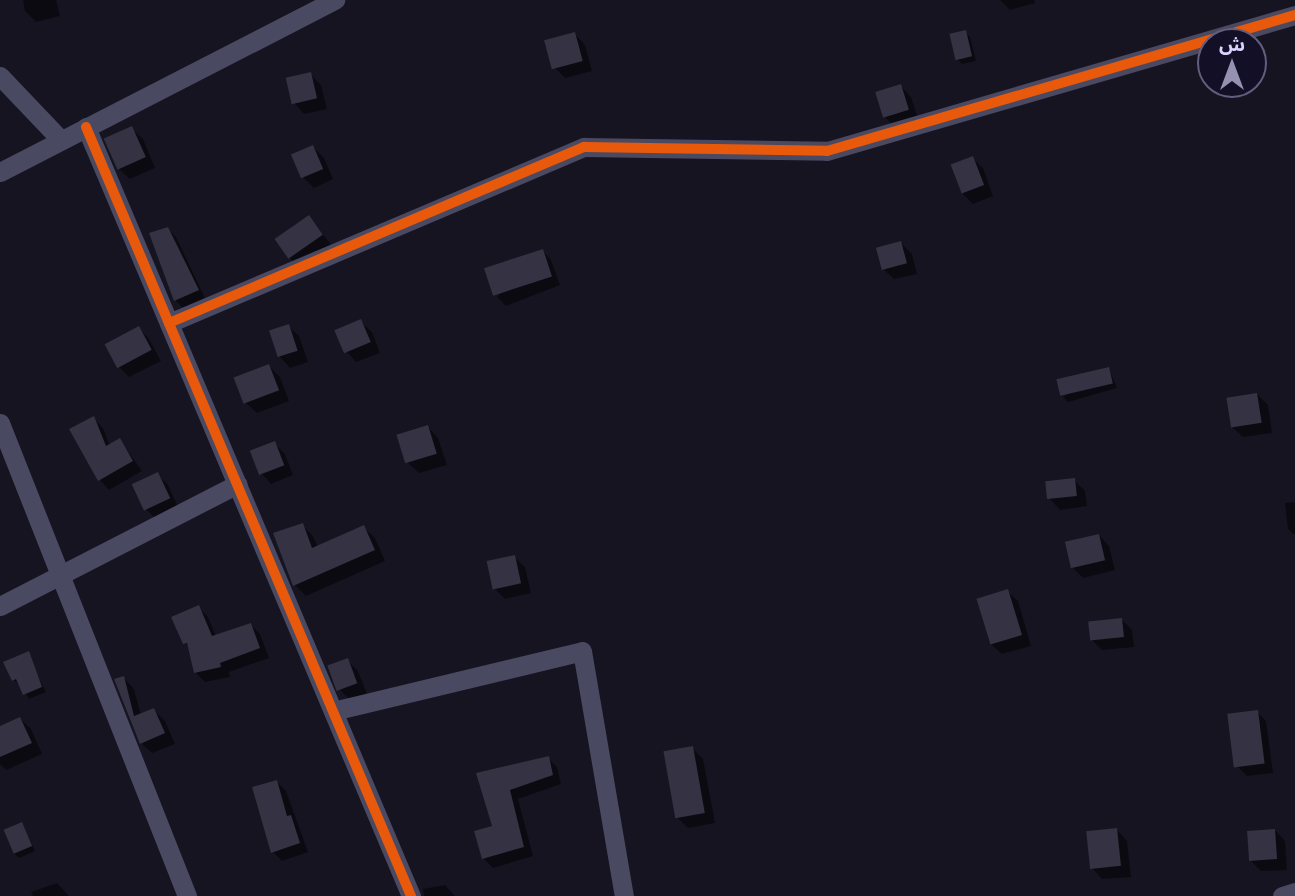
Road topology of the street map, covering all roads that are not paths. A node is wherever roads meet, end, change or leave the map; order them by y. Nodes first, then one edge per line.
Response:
1 (335, 0) edge
2 (1295, 15) edge
3 (0, 76) edge
4 (86, 127) junction
5 (61, 140) junction
6 (0, 172) edge
7 (169, 323) junction
8 (0, 423) edge
9 (237, 484) junction
10 (63, 575) junction
11 (0, 606) edge
12 (333, 711) junction
13 (1295, 892) edge
14 (187, 896) edge
15 (411, 896) edge
16 (624, 896) edge
17 (1282, 896) edge

1 - 4 street
2 - 7 street
3 - 5 street
4 - 5 street
4 - 7 street
5 - 6 street
7 - 9 street
8 - 10 street
9 - 10 street
9 - 12 street
10 - 11 street
10 - 14 street
12 - 15 street
12 - 16 street
13 - 17 street

